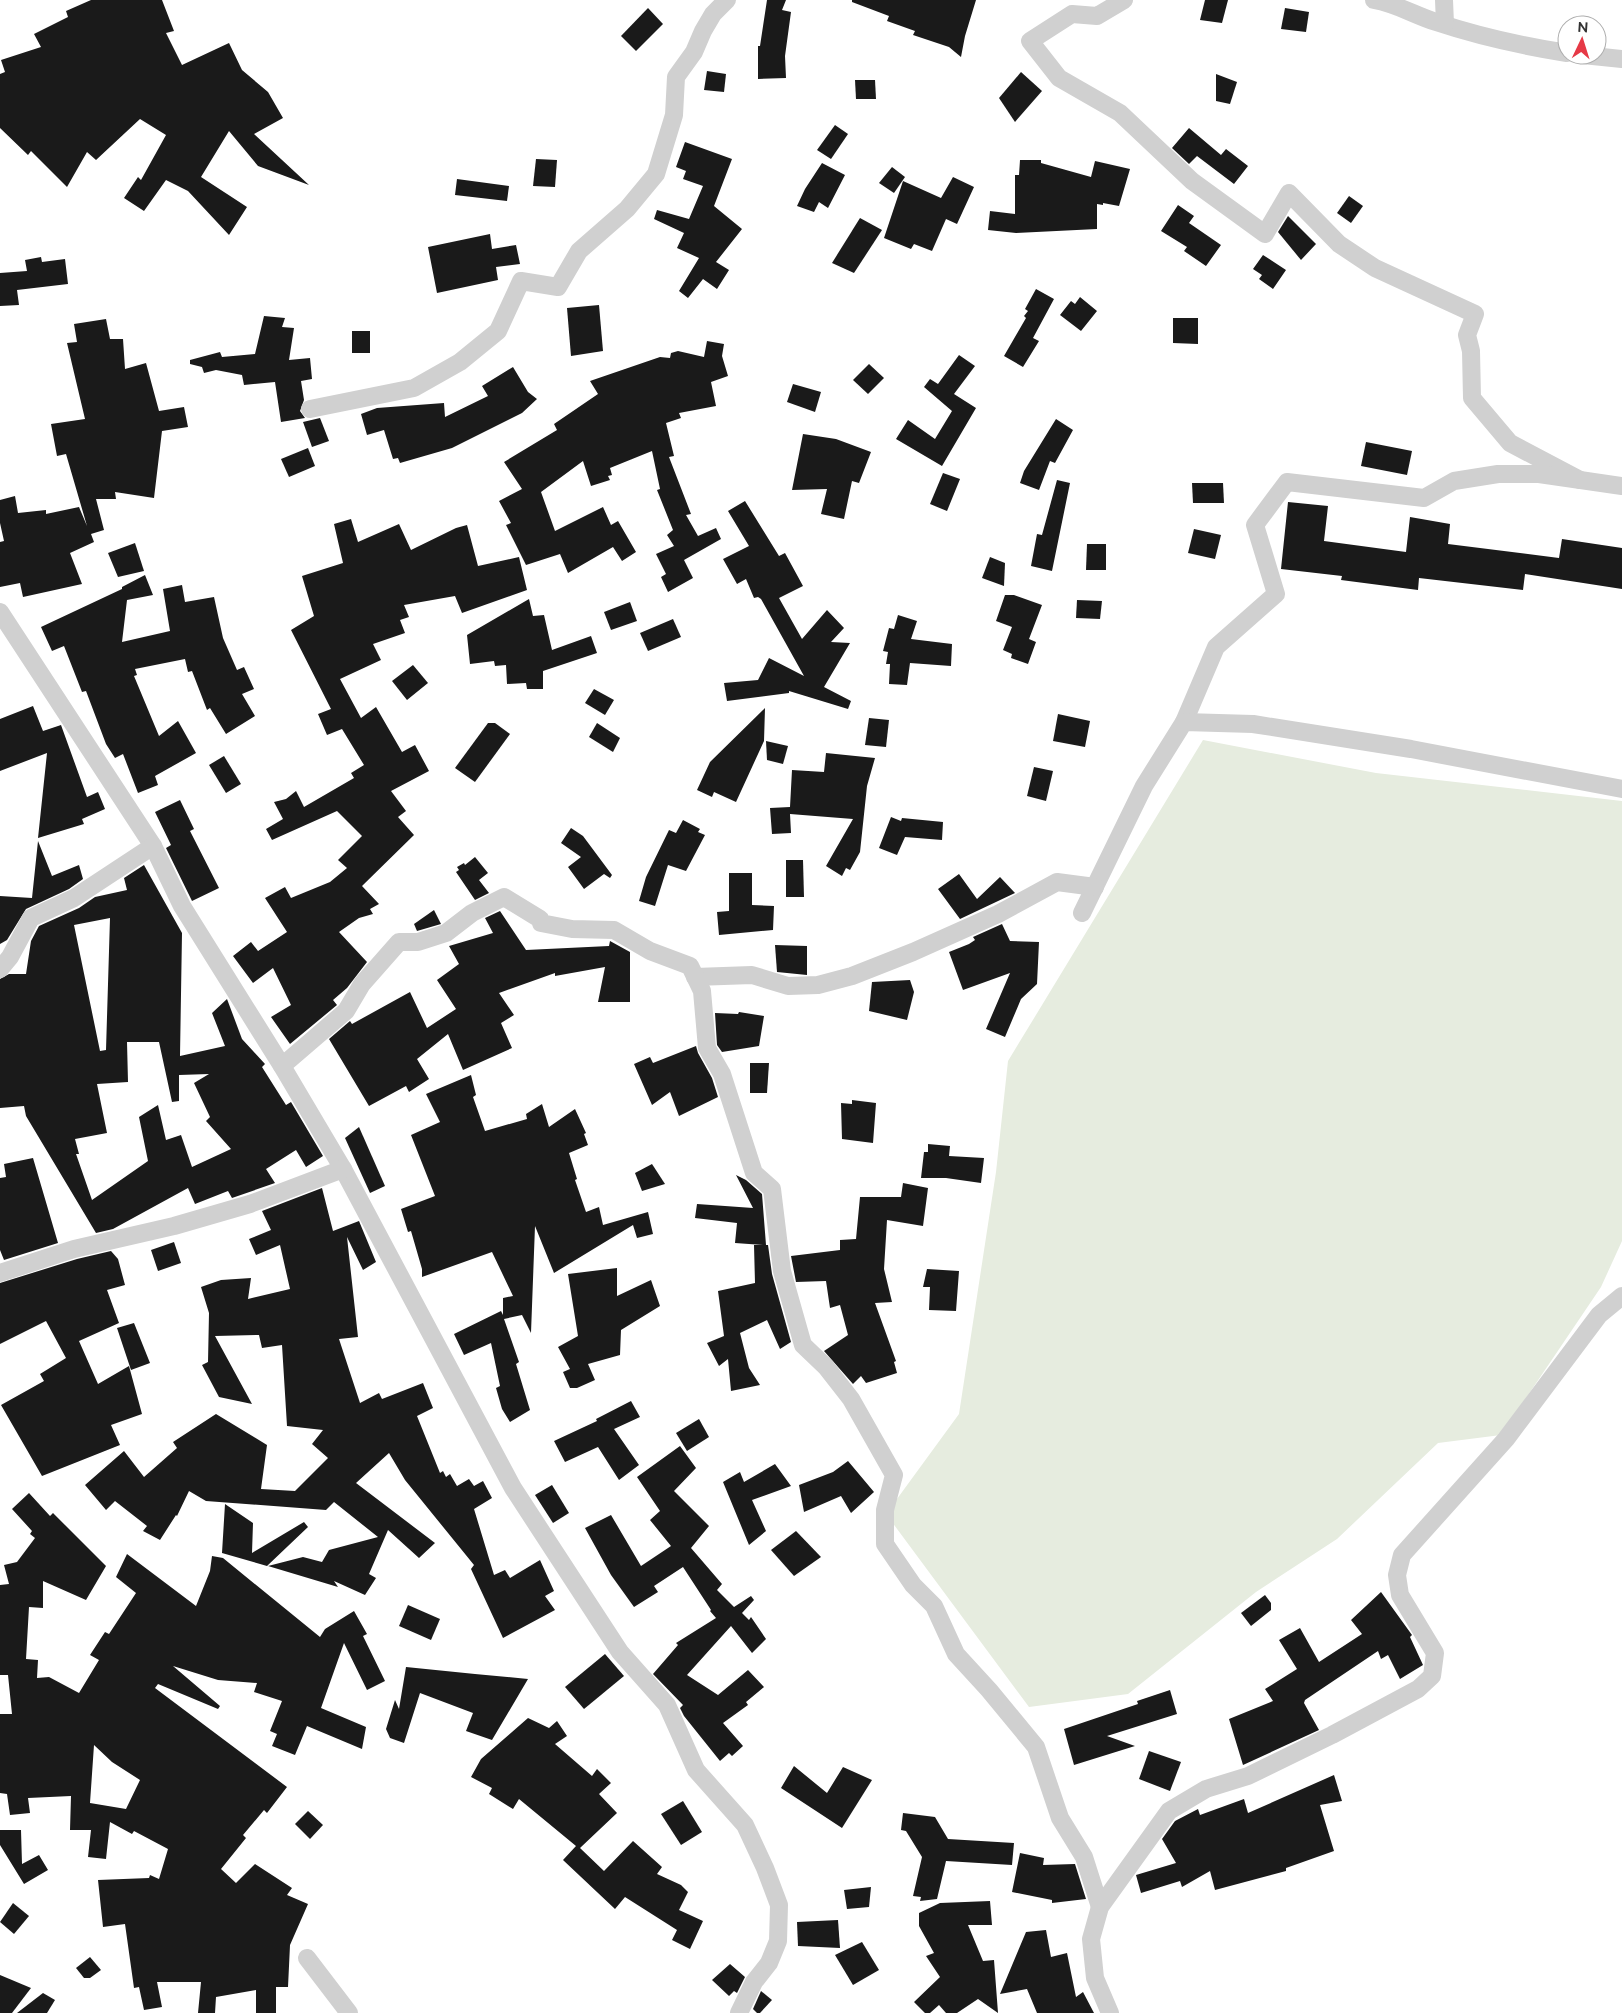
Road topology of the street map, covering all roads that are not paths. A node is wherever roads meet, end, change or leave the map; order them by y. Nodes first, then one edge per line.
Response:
1 (727, 0) edge
2 (1124, 0) edge
3 (1374, 0) edge
4 (1444, 0) edge
5 (1445, 24) junction
6 (1557, 51) edge
7 (1607, 57) edge
8 (1622, 59) edge
9 (310, 409) dead end
10 (1580, 480) junction
11 (1622, 486) edge
12 (0, 612) edge
13 (1184, 722) junction
14 (1622, 789) edge
15 (153, 846) junction
16 (1095, 887) junction
17 (1082, 913) dead end
18 (0, 969) edge
19 (695, 977) junction
20 (282, 1066) junction
21 (343, 1169) junction
22 (0, 1273) edge
23 (1622, 1296) edge
24 (1100, 1907) junction
25 (307, 1958) dead end
26 (349, 2013) edge
27 (739, 2013) edge
28 (1110, 2013) edge

1 - 9 street
2 - 10 street
3 - 5 street
4 - 5 street
5 - 6 street
7 - 8 street
10 - 11 street
10 - 13 street
12 - 15 street
13 - 14 street
13 - 16 street
15 - 18 street
15 - 20 street
16 - 17 street
16 - 19 street
19 - 20 street
19 - 24 street
20 - 21 street
21 - 22 street
21 - 27 street
23 - 24 street
24 - 28 street
25 - 26 street

